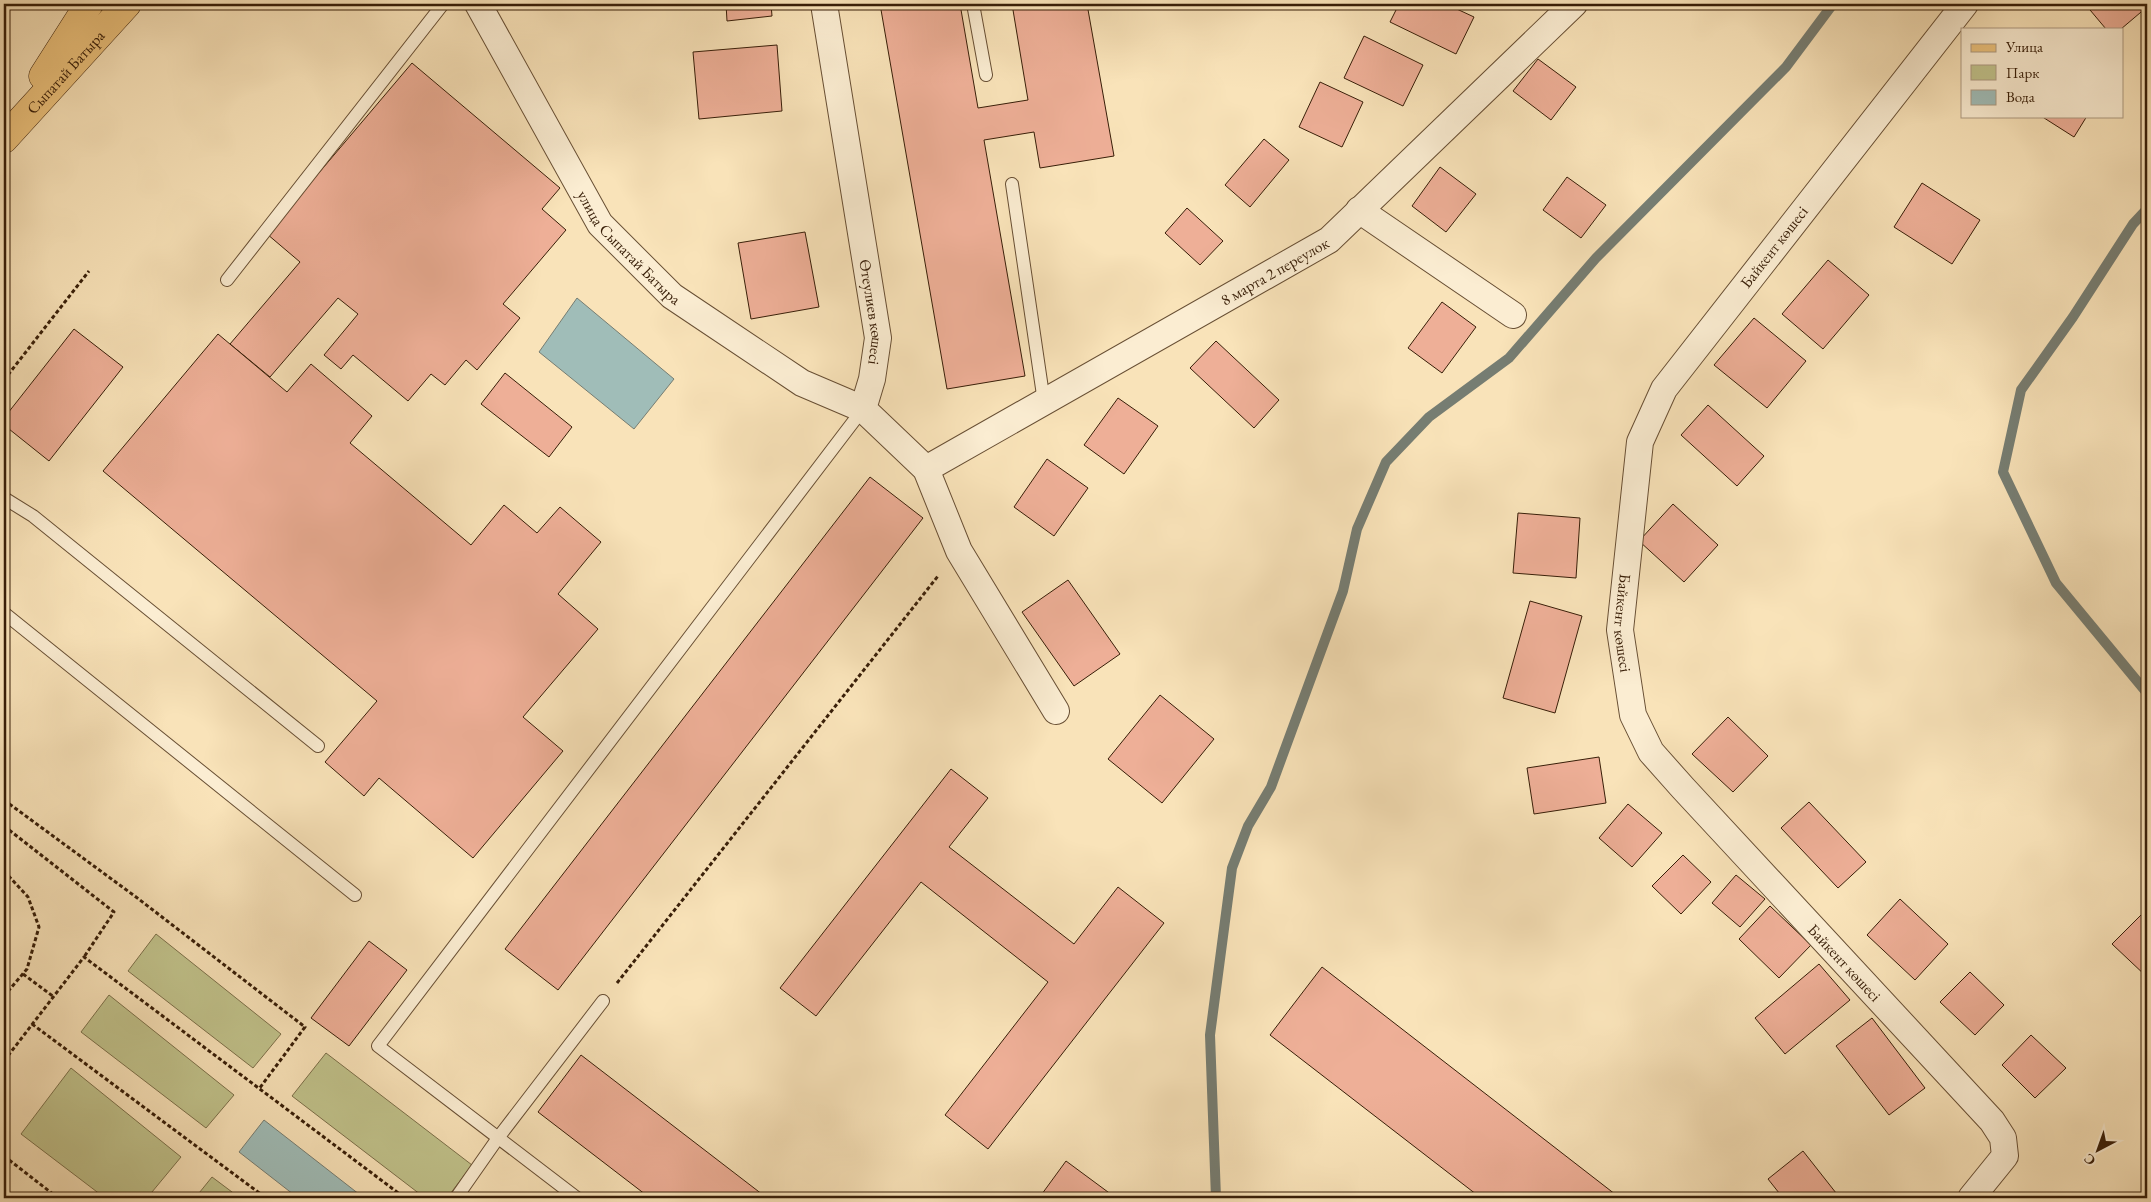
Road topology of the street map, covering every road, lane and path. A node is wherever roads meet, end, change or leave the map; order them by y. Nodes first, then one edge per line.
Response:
1 (89, 4) edge
2 (127, 4) edge
3 (443, 4) edge
4 (478, 4) edge
5 (824, 4) edge
6 (973, 4) edge
7 (1574, 4) edge
8 (1965, 4) edge
9 (986, 75) dead end
10 (4, 138) edge
11 (1012, 184) dead end
12 (1359, 210) junction
13 (89, 271) dead end
14 (227, 280) dead end
15 (1513, 315) dead end
16 (4, 380) edge
17 (1044, 402) junction
18 (863, 409) junction
19 (926, 469) junction
20 (4, 498) edge
21 (959, 550) junction
22 (4, 613) edge
23 (1056, 711) dead end
24 (318, 746) dead end
25 (4, 800) edge
26 (4, 826) edge
27 (4, 871) edge
28 (355, 895) dead end
29 (84, 957) junction
30 (23, 974) junction
31 (4, 996) edge
32 (54, 997) junction
33 (603, 1001) joint
34 (32, 1024) junction
35 (4, 1060) edge
36 (258, 1089) junction
37 (498, 1138) junction
38 (4, 1156) edge
39 (58, 1198) edge
40 (266, 1198) edge
41 (405, 1198) edge
42 (456, 1198) edge
43 (577, 1198) edge
44 (1971, 1198) edge

1 - 10 main road, Сыпатай Батыра
2 - 10 main road, Сыпатай Батыра
3 - 14 lane
4 - 18 street, улица Сыпатай Батыра
5 - 18 street, Өтеулиев көшесі
6 - 9 lane
7 - 12 street, 8 марта 2 переулок
8 - 44 street, Байкент көшесі
11 - 17 lane
12 - 15 street
12 - 17 street, 8 марта 2 переулок
13 - 16 path
17 - 19 street, 8 марта 2 переулок
18 - 19 street
18 - 37 lane
19 - 21 street
20 - 24 lane
21 - 23 street
21 - 33 path
22 - 28 lane
25 - 36 path
26 - 29 path
27 - 30 path
29 - 32 path
29 - 36 path
30 - 31 path
30 - 32 path
32 - 34 path
33 - 37 lane
34 - 35 path
34 - 40 path
36 - 41 path
37 - 42 lane
37 - 43 lane
38 - 39 path

